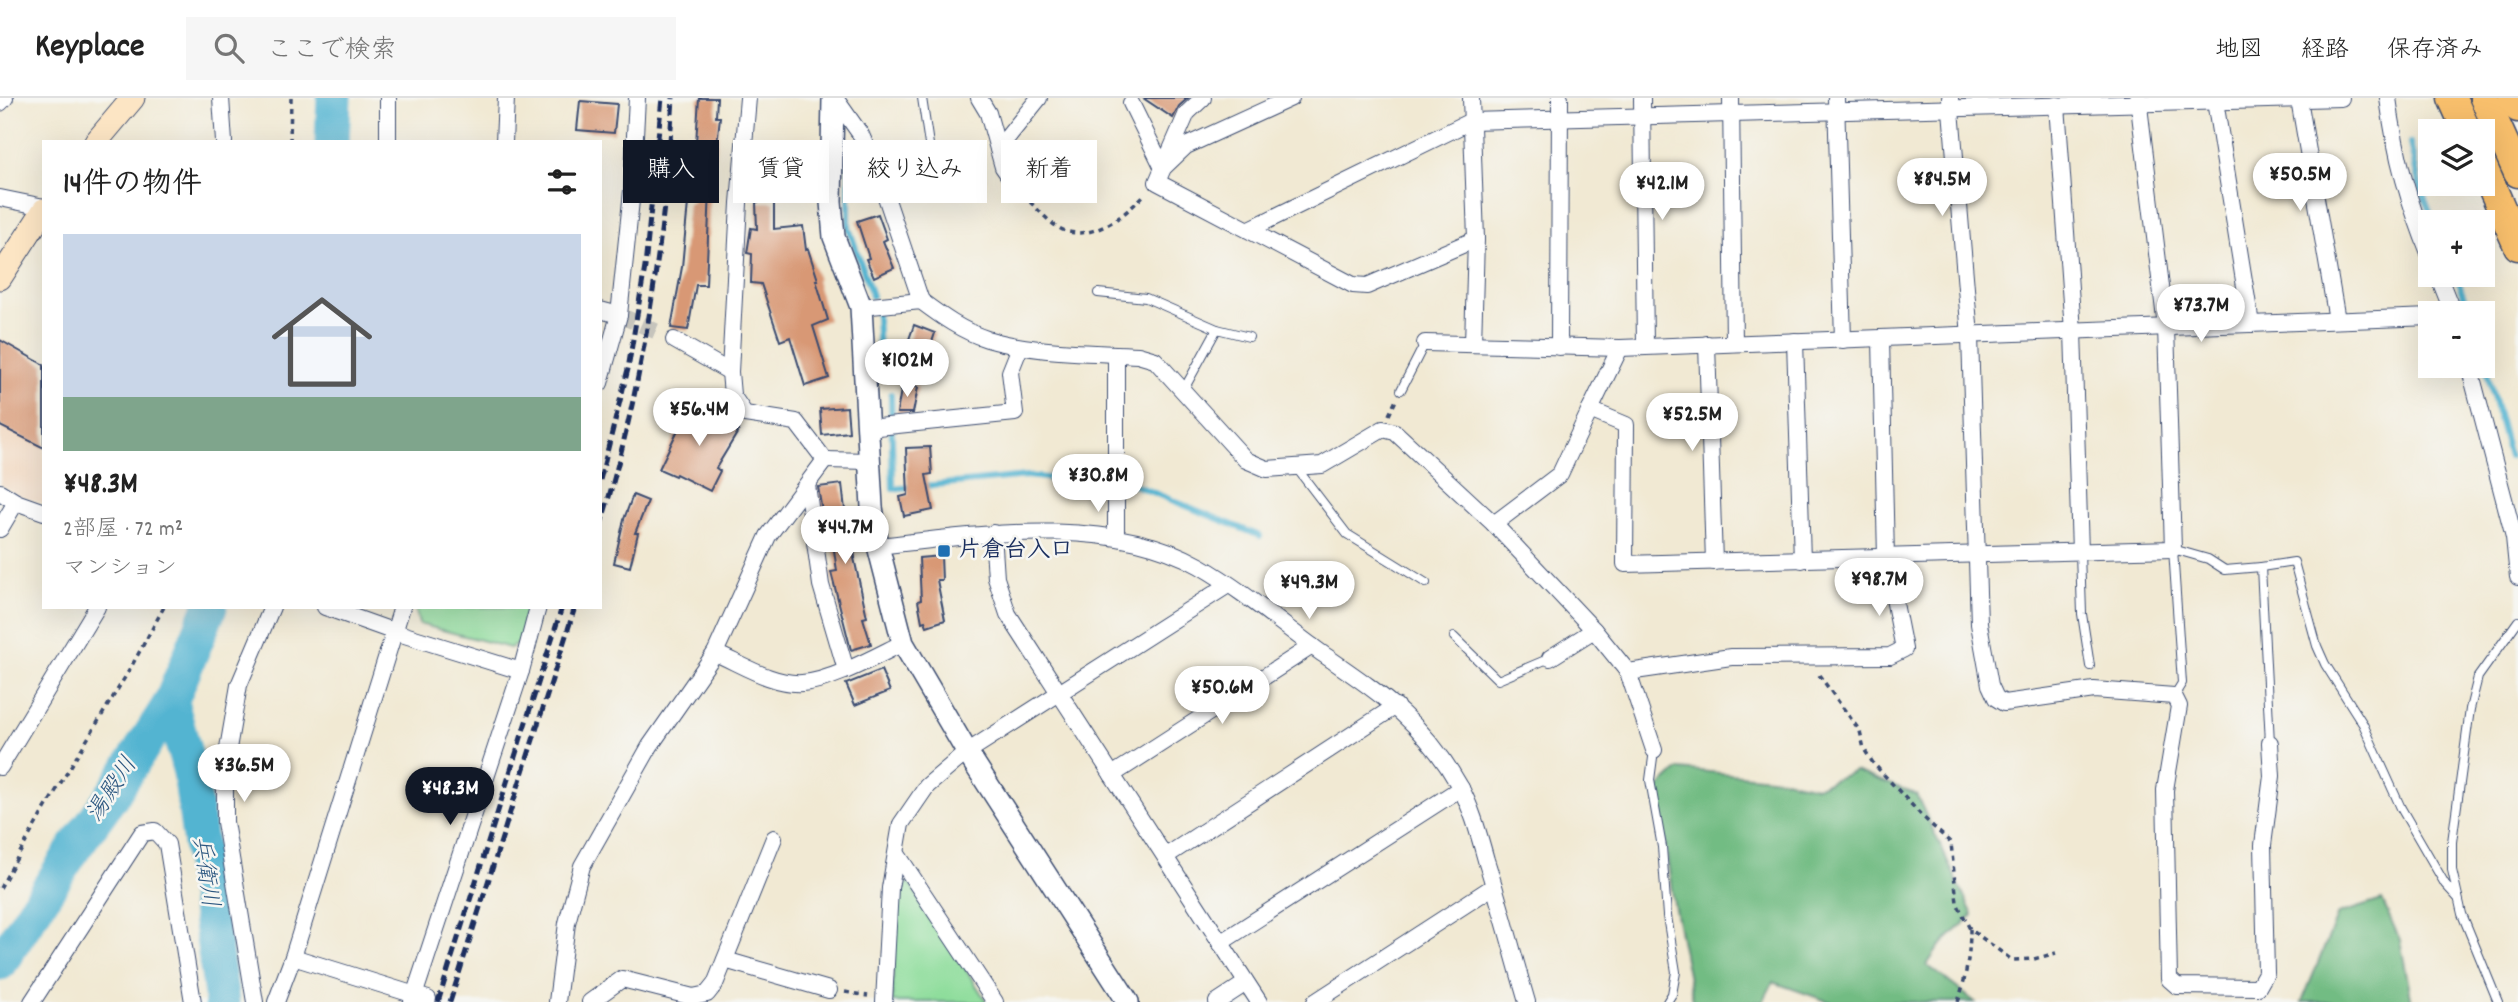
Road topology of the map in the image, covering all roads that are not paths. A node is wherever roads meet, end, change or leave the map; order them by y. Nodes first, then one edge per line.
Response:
1 (5, 98) edge
2 (133, 98) edge
3 (221, 98) edge
4 (387, 98) edge
5 (506, 98) edge
6 (637, 98) edge
7 (748, 98) edge
8 (834, 98) edge
9 (922, 98) edge
10 (979, 98) edge
11 (1039, 98) edge
12 (1203, 98) edge
13 (1291, 98) edge
14 (1471, 98) edge
15 (1560, 98) edge
16 (1642, 98) edge
17 (2321, 98) edge
18 (2341, 98) edge
19 (2388, 98) edge
20 (2452, 98) edge
21 (2484, 98) edge
22 (2513, 98) edge
23 (2299, 99) edge
24 (2178, 100) edge
25 (2137, 101) edge
26 (2215, 101) junction
27 (0, 103) edge
28 (1131, 103) dead end
29 (1950, 103) edge
30 (1836, 104) edge
31 (2057, 105) junction
32 (1731, 106) edge
33 (2518, 108) edge
34 (1642, 117) junction
35 (1560, 119) junction
36 (2462, 119) edge
37 (1471, 121) junction
38 (98, 140) edge
39 (224, 140) edge
40 (388, 140) edge
41 (504, 140) edge
42 (928, 140) edge
43 (998, 149) junction
44 (1001, 160) edge
45 (2518, 173) edge
46 (1160, 175) junction
47 (2495, 194) edge
48 (0, 198) edge
49 (42, 208) edge
50 (42, 212) edge
51 (2418, 225) edge
52 (1250, 229) junction
53 (1476, 239) junction
54 (2518, 246) edge
55 (0, 278) edge
56 (1098, 293) dead end
57 (920, 301) junction
58 (861, 307) junction
59 (602, 311) edge
60 (619, 315) junction
61 (2418, 317) edge
62 (2337, 320) junction
63 (2251, 324) junction
64 (2166, 327) junction
65 (1217, 329) junction
66 (2073, 331) junction
67 (1970, 336) junction
68 (1249, 337) dead end
69 (1881, 339) junction
70 (674, 340) tunnel mouth
71 (1843, 340) junction
72 (1795, 341) junction
73 (1425, 343) joint
74 (1734, 343) junction
75 (1473, 344) junction
76 (1707, 344) junction
77 (1645, 346) junction
78 (1020, 347) junction
79 (1559, 347) junction
80 (1620, 348) junction
81 (1116, 354) junction
82 (730, 372) junction
83 (602, 376) edge
84 (2473, 378) edge
85 (1401, 390) road end
86 (1183, 391) junction
87 (1590, 410) junction
88 (874, 427) junction
89 (825, 460) junction
90 (870, 461) junction
91 (1294, 466) junction
92 (807, 485) junction
93 (0, 492) edge
94 (2511, 494) edge
95 (16, 502) junction
96 (42, 511) edge
97 (1494, 524) junction
98 (0, 529) edge
99 (993, 533) junction
100 (1116, 537) junction
101 (878, 546) junction
102 (2173, 549) junction
103 (2080, 552) junction
104 (1976, 555) junction
105 (1886, 558) junction
106 (1802, 560) junction
107 (1714, 562) junction
108 (2261, 567) junction
109 (2518, 577) edge
110 (1426, 583) dead end
111 (1228, 584) junction
112 (96, 609) edge
113 (271, 609) edge
114 (330, 609) edge
115 (401, 609) edge
116 (537, 609) edge
117 (2518, 621) edge
118 (1594, 629) junction
119 (395, 632) junction
120 (1454, 637) dead end
121 (903, 643) junction
122 (1312, 646) junction
123 (715, 653) junction
124 (1550, 658) joint
125 (846, 670) junction
126 (521, 671) junction
127 (1628, 672) junction
128 (2092, 679) junction
129 (1060, 691) junction
130 (2174, 696) junction
131 (1395, 706) junction
132 (2270, 743) joint
133 (1654, 750) joint
134 (967, 752) junction
135 (1, 763) edge
136 (1112, 775) junction
137 (1461, 788) junction
138 (774, 838) dead end
139 (897, 853) junction
140 (1166, 856) junction
141 (1494, 886) junction
142 (2457, 897) junction
143 (1220, 943) junction
144 (293, 957) junction
145 (725, 960) junction
146 (1247, 983) junction
147 (829, 990) road end
148 (418, 998) edge
149 (884, 1000) edge
150 (1524, 1001) edge
151 (32, 1002) edge
152 (193, 1002) edge
153 (255, 1002) edge
154 (276, 1002) edge
155 (557, 1002) edge
156 (590, 1002) edge
157 (995, 1002) edge
158 (1128, 1002) edge
159 (1217, 1002) edge
160 (1259, 1002) edge
161 (1315, 1002) edge
162 (1667, 1002) edge
163 (2498, 1002) edge

1 - 27 street
2 - 38 main road
3 - 39 street
4 - 40 street
5 - 41 street
6 - 60 street
7 - 82 street
8 - 57 street
8 - 58 street
9 - 42 lane
10 - 43 street
11 - 43 street
12 - 46 street
13 - 46 street
14 - 37 street
15 - 35 street
16 - 34 street
17 - 18 street
17 - 23 street
19 - 51 street
20 - 36 highway
21 - 45 highway
22 - 33 highway
23 - 26 street
23 - 62 street
24 - 25 street
24 - 26 street
25 - 31 street
25 - 64 street
26 - 63 street
28 - 46 street
29 - 30 street
29 - 31 street
29 - 67 street
30 - 32 street
30 - 71 street
31 - 66 street
32 - 34 street
32 - 74 street
34 - 35 street
34 - 77 street
35 - 37 street
35 - 79 street
37 - 52 street
37 - 53 street
43 - 44 street
46 - 52 street
47 - 54 highway
48 - 49 street
50 - 55 main road
52 - 53 street
53 - 75 street
56 - 65 lane
57 - 58 street
57 - 78 street
58 - 88 street
59 - 60 street
60 - 83 street
61 - 62 street
62 - 63 street
63 - 64 street
64 - 66 street
64 - 102 street
65 - 68 lane
65 - 86 lane
66 - 67 street
66 - 103 street
67 - 69 street
67 - 104 street
69 - 71 street
69 - 105 street
70 - 82 street
71 - 72 street
72 - 74 street
72 - 106 street
73 - 75 street
73 - 85 lane
74 - 76 street
75 - 79 street
76 - 77 street
76 - 107 street
77 - 80 street
78 - 81 street
78 - 88 street
79 - 80 street
80 - 87 street
81 - 86 street
81 - 100 street
82 - 89 street
84 - 94 street
86 - 91 street
87 - 97 street
87 - 107 street
88 - 90 street
89 - 90 street
89 - 92 street
90 - 101 street
91 - 97 street
91 - 110 lane
92 - 123 street
92 - 125 street
93 - 95 street
94 - 109 street
95 - 96 street
95 - 98 street
97 - 118 street
99 - 100 street
99 - 101 street
99 - 129 street
100 - 111 street
101 - 121 street
102 - 103 street
102 - 108 lane
102 - 130 lane
103 - 104 street
103 - 128 lane
104 - 105 street
104 - 128 street
105 - 106 street
105 - 127 street
106 - 107 street
108 - 132 lane
108 - 142 lane
111 - 122 street
111 - 129 street
112 - 135 street
113 - 153 street
114 - 119 street
115 - 119 street
116 - 126 street
117 - 142 lane
118 - 124 street
118 - 127 street
119 - 126 street
119 - 144 street
120 - 124 lane
121 - 125 street
121 - 134 street
122 - 131 street
122 - 136 street
123 - 125 street
123 - 155 street
126 - 148 street
127 - 133 street
128 - 130 street
129 - 134 street
129 - 136 street
130 - 132 street
131 - 137 street
131 - 140 street
133 - 162 lane
134 - 139 street
134 - 158 street
136 - 140 street
137 - 141 street
137 - 143 street
138 - 145 street
139 - 149 street
139 - 157 street
140 - 143 street
141 - 150 street
141 - 161 street
142 - 163 lane
143 - 146 street
144 - 148 street
144 - 154 street
145 - 147 street
145 - 156 street
146 - 159 street
146 - 160 street
151 - 152 street

